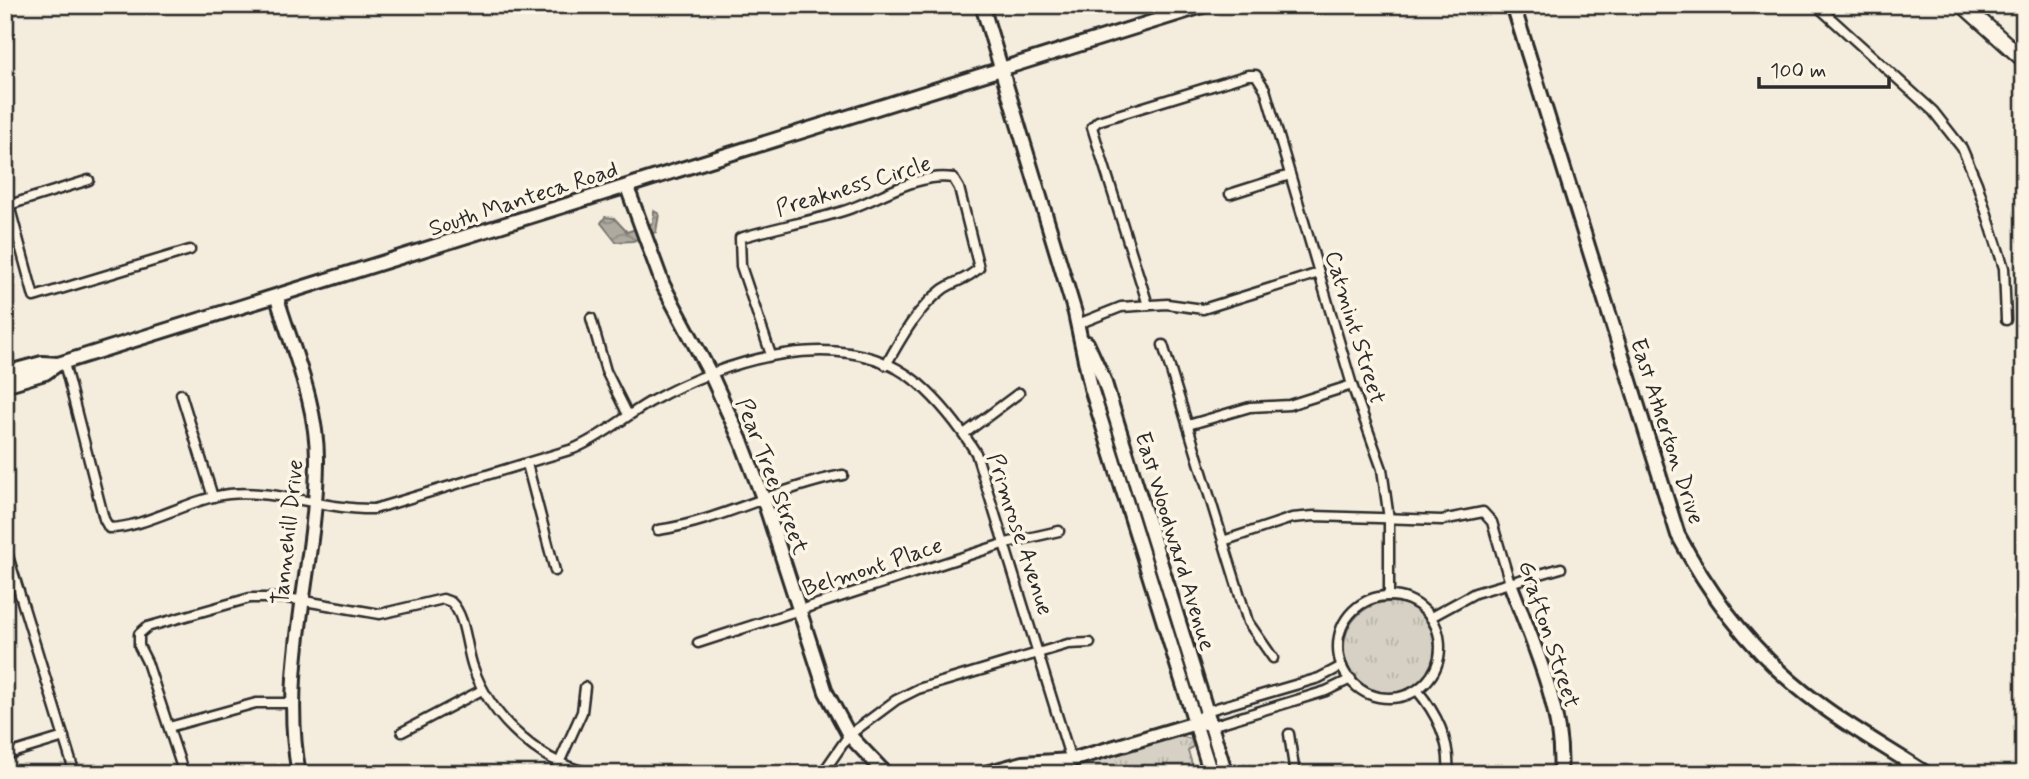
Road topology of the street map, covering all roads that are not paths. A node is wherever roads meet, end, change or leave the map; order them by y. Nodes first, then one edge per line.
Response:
1 (982, 5) edge
2 (1206, 5) edge
3 (1513, 5) edge
4 (1816, 5) edge
5 (1963, 5) edge
6 (2024, 60) edge
7 (1001, 70) junction
8 (1290, 175) junction
9 (89, 180) dead end
10 (627, 187) junction
11 (5, 194) edge
12 (1230, 194) dead end
13 (9, 205) junction
14 (190, 250) dead end
15 (1319, 273) junction
16 (277, 298) junction
17 (1149, 305) junction
18 (591, 318) dead end
19 (2006, 320) dead end
20 (1078, 324) junction
21 (1163, 345) dead end
22 (771, 355) junction
23 (61, 363) junction
24 (886, 365) junction
25 (5, 373) edge
26 (711, 375) junction
27 (1352, 385) junction
28 (5, 386) edge
29 (1019, 393) dead end
30 (181, 394) dead end
31 (628, 415) junction
32 (1188, 425) junction
33 (964, 434) junction
34 (527, 464) junction
35 (843, 475) dead end
36 (213, 497) junction
37 (763, 498) junction
38 (314, 503) junction
39 (1389, 519) junction
40 (658, 530) dead end
41 (1059, 531) dead end
42 (1223, 541) junction
43 (1006, 543) junction
44 (5, 545) edge
45 (1561, 568) dead end
46 (555, 571) dead end
47 (1510, 583) junction
48 (1390, 596) junction
49 (301, 600) junction
50 (799, 610) junction
51 (1431, 617) junction
52 (698, 643) dead end
53 (1090, 643) dead end
54 (1038, 654) junction
55 (1273, 658) dead end
56 (1342, 666) junction
57 (1351, 679) junction
58 (585, 687) dead end
59 (482, 690) junction
60 (1418, 690) junction
61 (291, 702) junction
62 (1206, 711) junction
63 (1196, 723) junction
64 (1211, 726) junction
65 (169, 727) junction
66 (402, 732) dead end
67 (1289, 734) dead end
68 (849, 735) junction
69 (64, 737) junction
70 (5, 755) edge
71 (1071, 760) junction
72 (561, 763) junction
73 (75, 774) edge
74 (184, 774) edge
75 (299, 774) edge
76 (554, 774) edge
77 (599, 774) edge
78 (655, 774) edge
79 (688, 774) edge
80 (822, 774) edge
81 (886, 774) edge
82 (982, 774) edge
83 (1211, 774) edge
84 (1226, 774) edge
85 (1295, 774) edge
86 (1448, 774) edge
87 (1560, 774) edge
88 (1927, 774) edge

1 - 7 street, East Woodward Avenue
2 - 7 street, South Manteca Road
3 - 88 street, East Atherton Drive
4 - 19 street
5 - 6 highway
7 - 10 street, South Manteca Road
7 - 20 street, East Woodward Avenue
8 - 12 street
8 - 15 street, Catmint Street
8 - 17 street, Catmint Street
9 - 13 street
10 - 16 street, South Manteca Road
10 - 26 street, Pear Tree Street
11 - 13 street
13 - 14 street
15 - 17 street
15 - 27 street, Catmint Street
16 - 23 street, South Manteca Road
16 - 38 street, Tannehill Drive
17 - 20 street
18 - 31 street
20 - 62 street, East Woodward Avenue
20 - 63 street, East Woodward Avenue
21 - 32 street
22 - 24 street, Primrose Avenue
22 - 24 street, Preakness Circle
22 - 26 street, Primrose Avenue
23 - 25 street, South Manteca Road
23 - 28 street, South Manteca Road
23 - 36 street, Primrose Avenue
24 - 33 street, Primrose Avenue
26 - 31 street, Primrose Avenue
26 - 37 street, Pear Tree Street
27 - 32 street
27 - 39 street, Catmint Street
29 - 33 street
30 - 36 street
31 - 34 street, Primrose Avenue
32 - 42 street
33 - 43 street, Primrose Avenue
34 - 38 street, Primrose Avenue
34 - 46 street
35 - 37 street
36 - 38 street, Primrose Avenue
37 - 40 street
37 - 50 street, Pear Tree Street
38 - 49 street, Tannehill Drive
39 - 42 street
39 - 47 street, Grafton Street
39 - 48 street, Catmint Street
41 - 43 street, Belmont Place
42 - 55 street
43 - 50 street, Belmont Place
43 - 54 street, Primrose Avenue
44 - 69 street
45 - 47 street
47 - 51 street
47 - 87 street, Grafton Street
48 - 51 street
48 - 56 street
49 - 59 street
49 - 61 street, Tannehill Drive
49 - 65 street
50 - 52 street, Belmont Place
50 - 68 street, Pear Tree Street
51 - 60 street
53 - 54 street
54 - 68 street
54 - 71 street, Primrose Avenue
56 - 57 street
56 - 62 street
57 - 60 street
57 - 64 street
58 - 72 street
59 - 66 street
59 - 72 street
60 - 86 street
61 - 65 street
61 - 75 street, Tannehill Drive
62 - 63 street
62 - 64 street, East Woodward Avenue
63 - 64 street
63 - 71 street
63 - 83 street, East Woodward Avenue
64 - 84 street, East Woodward Avenue
65 - 74 street
67 - 85 street
68 - 80 street
68 - 81 street, Pear Tree Street
69 - 70 street
69 - 73 street
71 - 82 street
72 - 76 street
72 - 77 street
78 - 79 street

